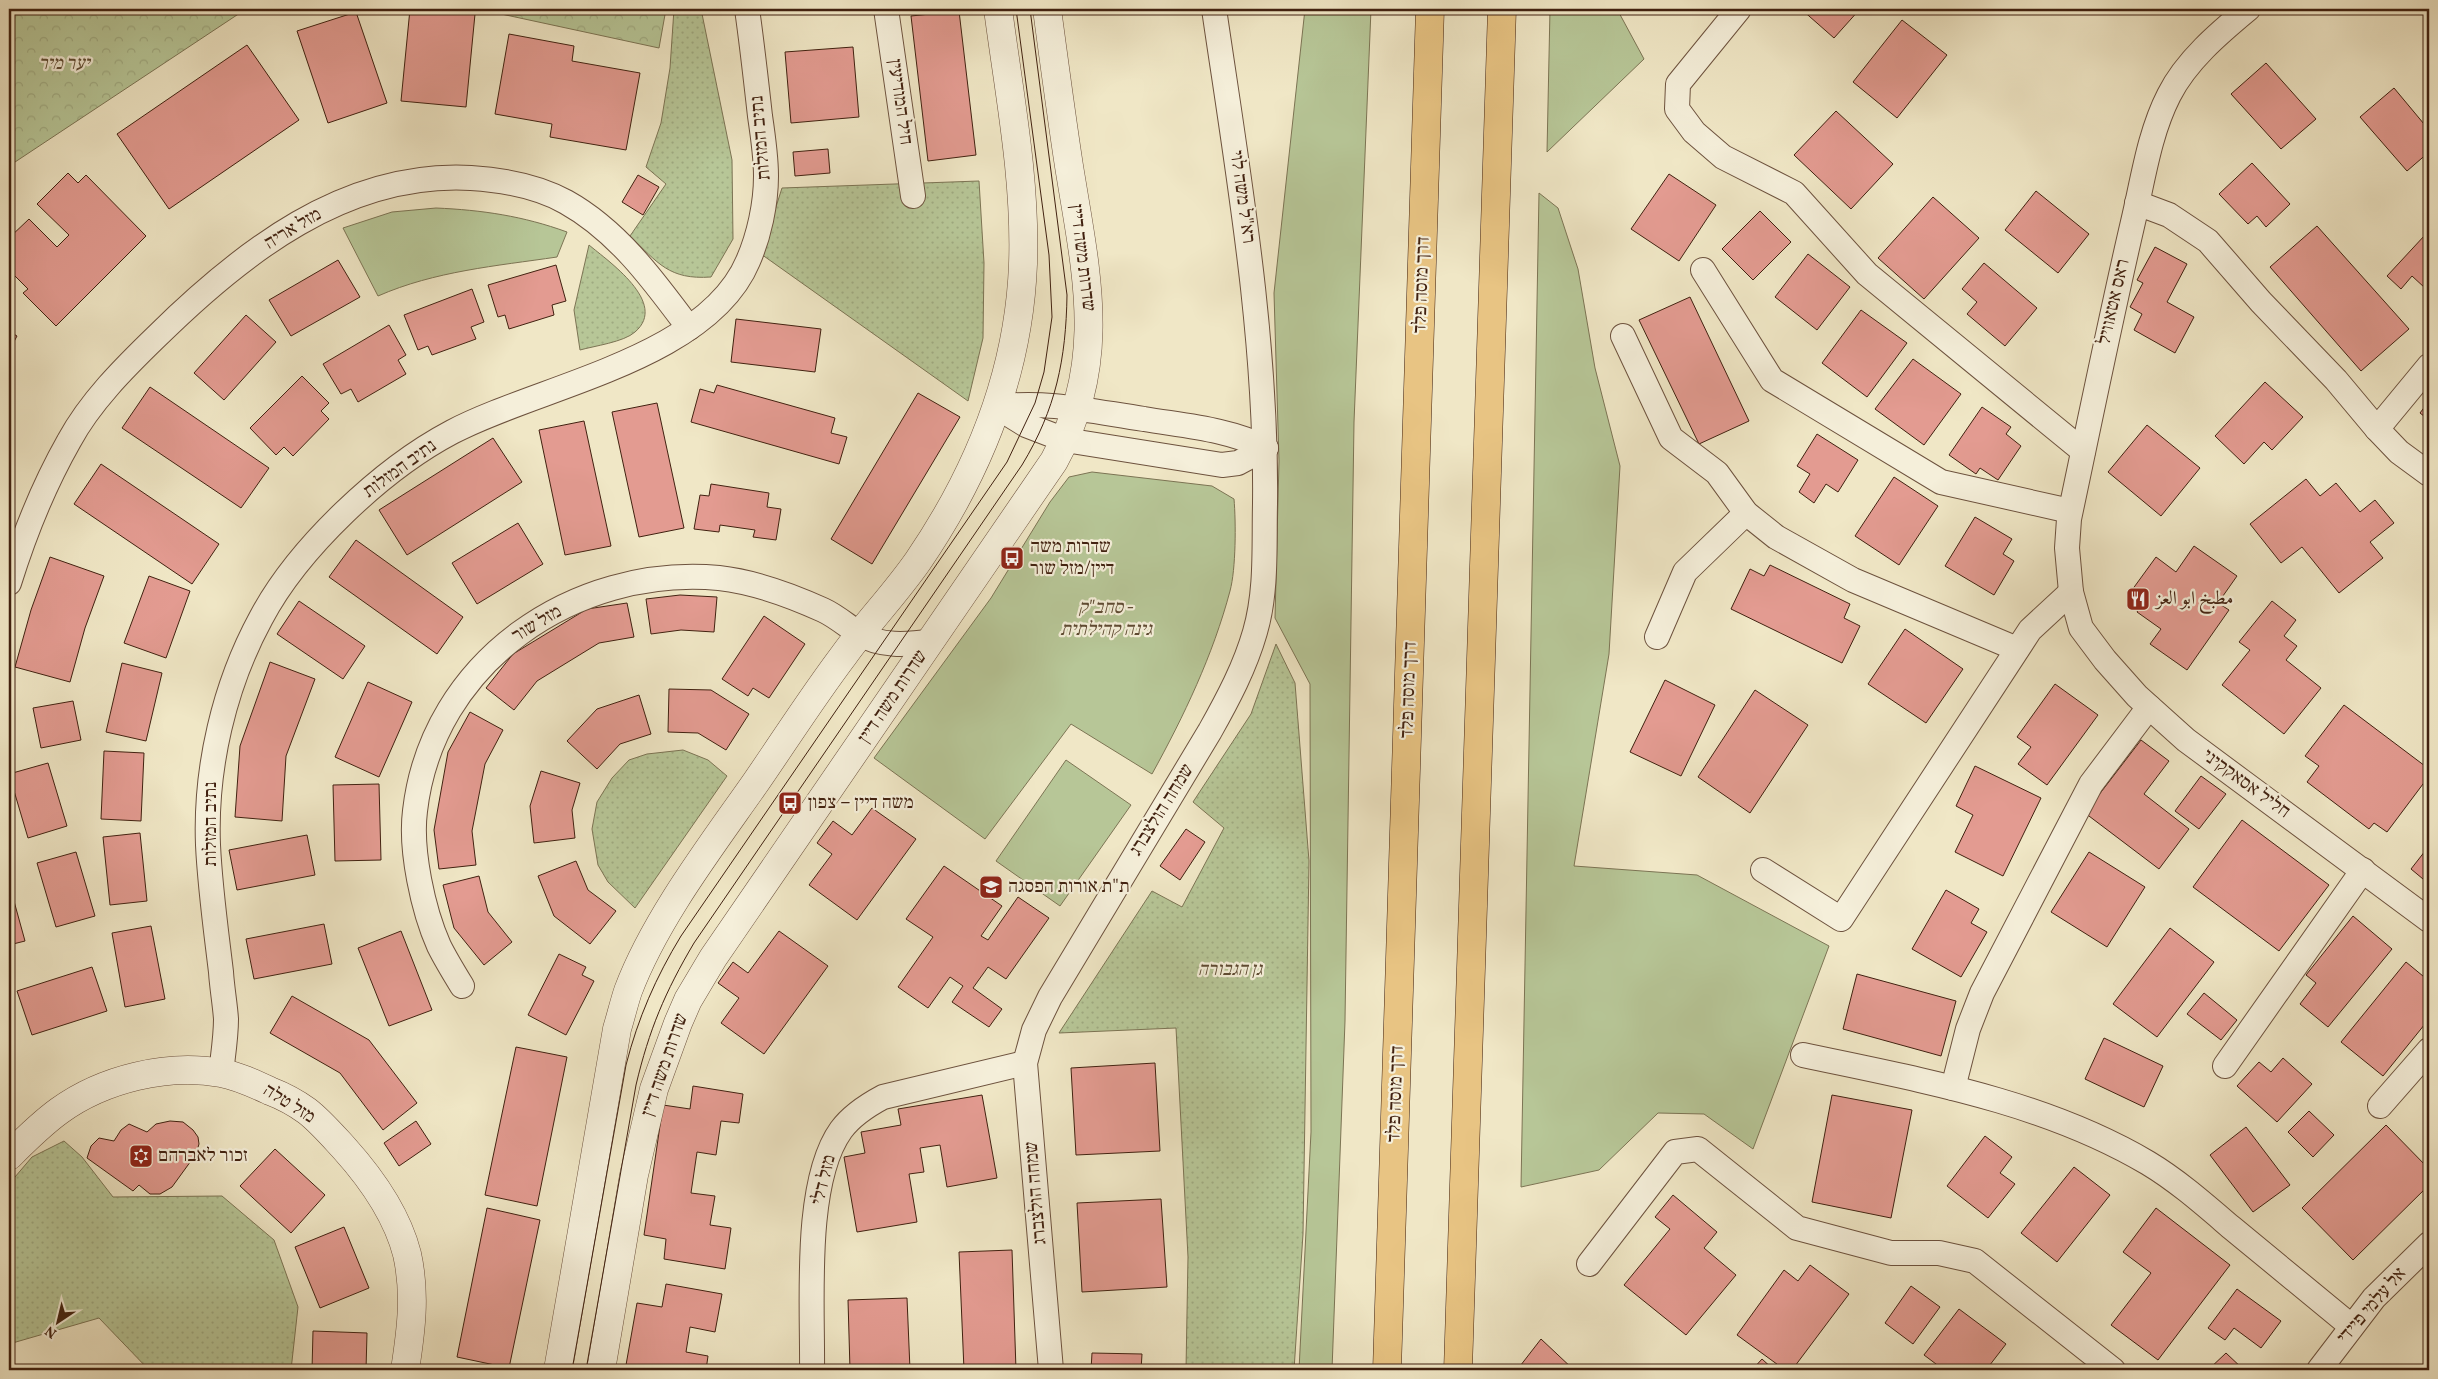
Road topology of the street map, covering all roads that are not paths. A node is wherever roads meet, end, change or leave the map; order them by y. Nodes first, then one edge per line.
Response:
1 (747, 9) edge
2 (886, 9) edge
3 (998, 9) edge
4 (1046, 9) edge
5 (1214, 9) edge
6 (1430, 9) edge
7 (1502, 9) edge
8 (1739, 9) edge
9 (2248, 9) edge
10 (913, 196) dead end
11 (2137, 203) junction
12 (1703, 270) dead end
13 (689, 328) junction
14 (1623, 336) dead end
15 (2429, 366) edge
16 (1261, 387) joint
17 (997, 407) junction
18 (1077, 409) junction
19 (2378, 430) junction
20 (1065, 440) junction
21 (1266, 448) junction
22 (2083, 451) junction
23 (2429, 474) edge
24 (2070, 511) junction
25 (1746, 513) junction
26 (9, 583) edge
27 (2071, 592) junction
28 (2081, 628) joint
29 (860, 634) junction
30 (1657, 637) dead end
31 (932, 641) junction
32 (2017, 649) junction
33 (2149, 707) junction
34 (1763, 870) dead end
35 (2363, 870) junction
36 (2429, 920) edge
37 (462, 986) dead end
38 (2429, 1050) edge
39 (1803, 1055) dead end
40 (1024, 1063) junction
41 (2225, 1066) dead end
42 (221, 1073) junction
43 (1953, 1088) junction
44 (2380, 1106) dead end
45 (9, 1156) edge
46 (2429, 1244) edge
47 (1589, 1264) dead end
48 (2351, 1326) junction
49 (405, 1370) edge
50 (558, 1370) edge
51 (601, 1370) edge
52 (812, 1370) edge
53 (1051, 1370) edge
54 (1387, 1370) edge
55 (1458, 1370) edge
56 (2114, 1370) edge
57 (2319, 1370) edge

1 - 13 street, נתיב המזלות
2 - 10 street, חיל המודיעין
3 - 17 street
4 - 18 street, שדרות משה דיין
5 - 16 street, רא"ל משה לוי
6 - 54 highway, דרך מוסה פלד
7 - 55 highway
8 - 22 street
9 - 11 street, ראס אטאוויל
11 - 19 street
11 - 22 street, ראס אטאוויל
12 - 24 street
13 - 26 street, מזל אריה
13 - 42 street, נתיב המזלות
14 - 25 street
15 - 19 street
16 - 21 street, שמחה הולצברג
17 - 18 street
17 - 20 street
17 - 29 street
18 - 20 street, שדרות משה דיין
18 - 21 street
19 - 23 street
20 - 21 street
20 - 31 street, שדרות משה דיין
21 - 40 street, שמחה הולצברג
22 - 24 street, ראס אטאוויל
24 - 27 street, ראס אטאוויל
25 - 30 street
25 - 32 street
27 - 28 street, ראס אטאוויל
27 - 32 street
28 - 33 street, חליל אסאקקיני
29 - 31 street, מזל שור
29 - 37 street, מזל שור
29 - 50 street
31 - 51 street, שדרות משה דיין
32 - 34 street
33 - 35 street, חליל אסאקקיני
33 - 43 street
35 - 36 street, חליל אסאקקיני
35 - 41 street
38 - 44 street
39 - 43 street
40 - 52 street, מזל דלי
40 - 53 street, שמחה הולצברג
42 - 45 street, מזל טלה
42 - 49 street, מזל טלה
43 - 48 street
46 - 48 street, אל עלמי פיידי
47 - 56 street
48 - 57 street, אל עלמי פיידי

